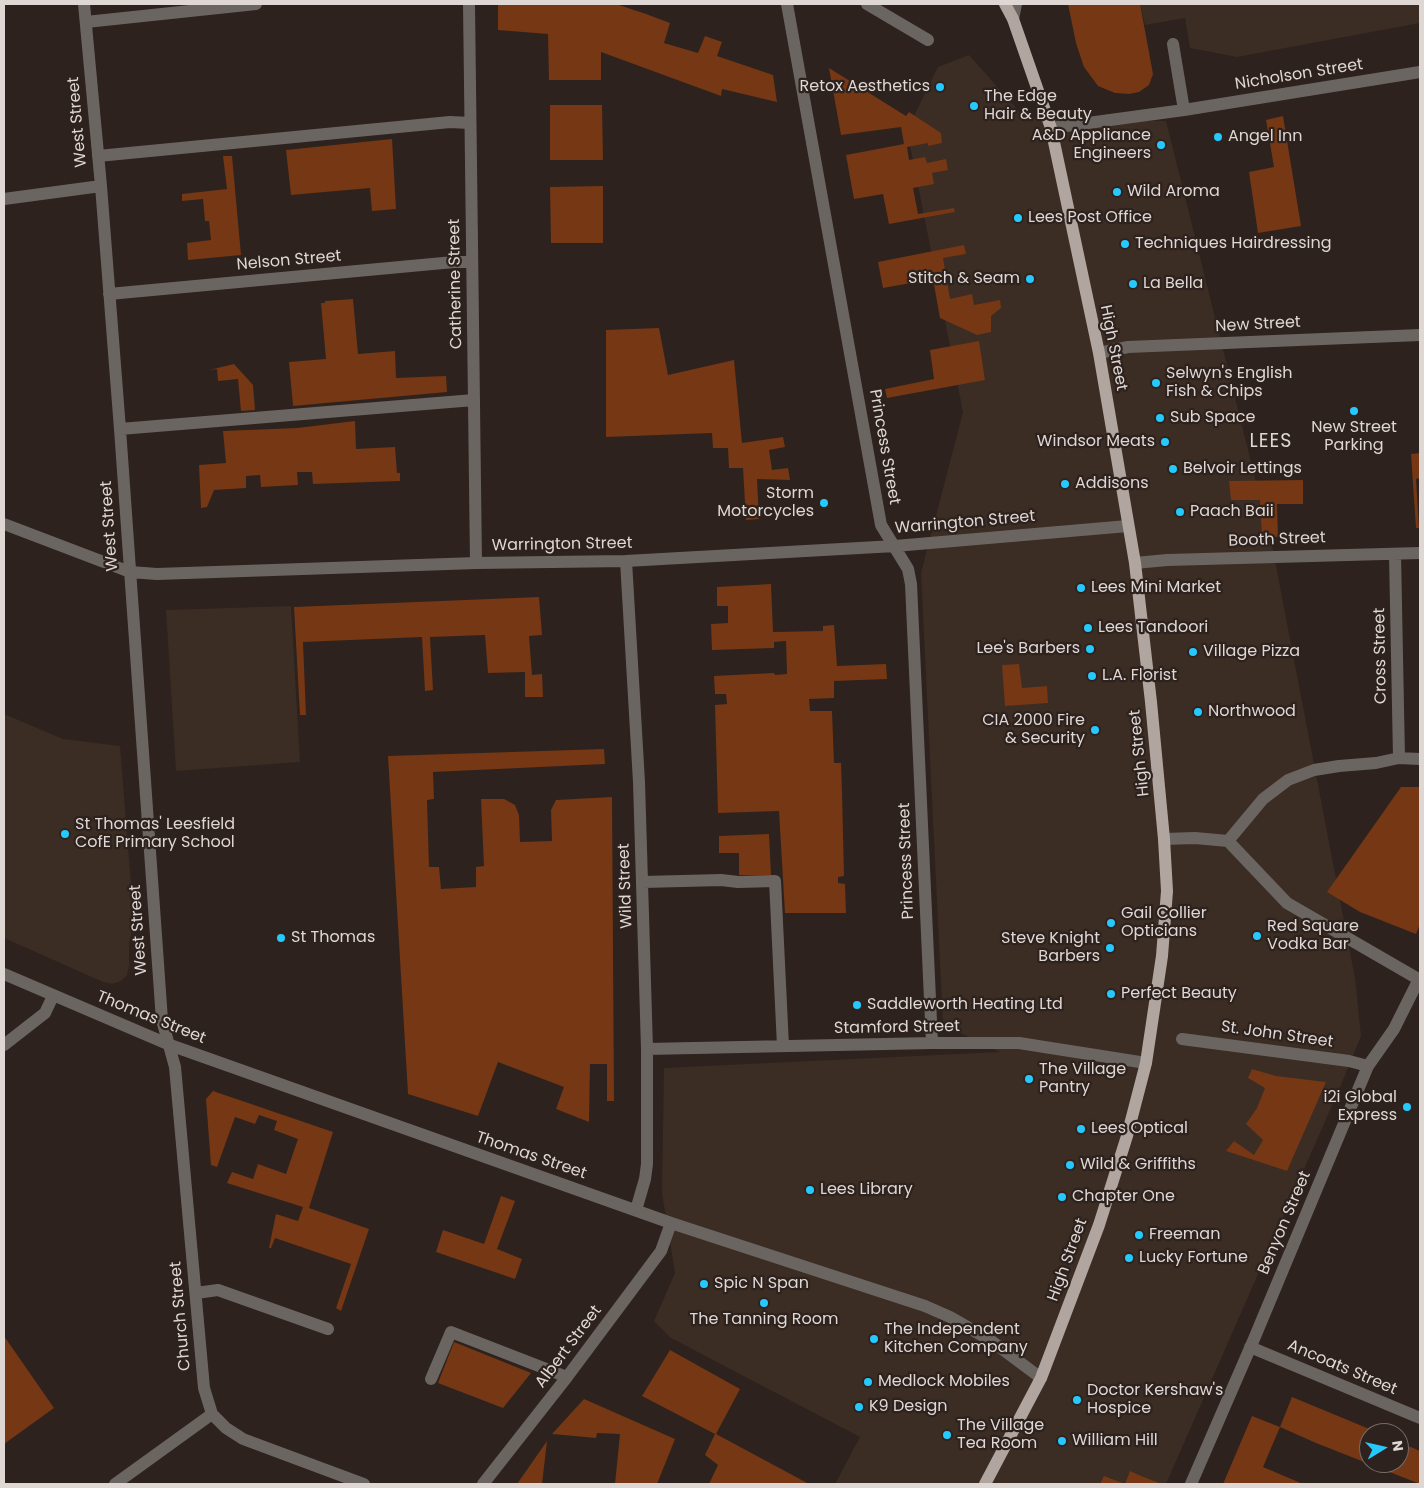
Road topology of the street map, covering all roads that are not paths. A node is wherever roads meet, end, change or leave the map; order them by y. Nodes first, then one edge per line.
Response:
1 (84, 4) edge
2 (256, 4) edge
3 (469, 4) edge
4 (787, 4) edge
5 (867, 4) edge
6 (1005, 4) edge
7 (1016, 4) edge
8 (1013, 19) junction
9 (86, 22) junction
10 (928, 40) dead end
11 (1173, 44) dead end
12 (1420, 72) edge
13 (1184, 110) junction
14 (470, 123) junction
15 (1051, 128) junction
16 (98, 156) junction
17 (100, 186) junction
18 (4, 199) edge
19 (472, 262) junction
20 (109, 294) junction
21 (1420, 335) edge
22 (1099, 353) junction
23 (474, 400) junction
24 (120, 429) junction
25 (4, 524) edge
26 (1128, 526) junction
27 (895, 546) junction
28 (1420, 552) edge
29 (1395, 554) junction
30 (626, 561) junction
31 (476, 563) junction
32 (1135, 563) junction
33 (130, 572) junction
34 (1399, 758) junction
35 (1420, 759) edge
36 (1164, 839) junction
37 (1228, 841) junction
38 (643, 882) junction
39 (4, 974) edge
40 (1419, 979) edge
41 (53, 996) junction
42 (1182, 1039) dead end
43 (932, 1043) junction
44 (4, 1045) edge
45 (170, 1045) junction
46 (783, 1046) junction
47 (647, 1049) junction
48 (1146, 1063) junction
49 (1368, 1066) junction
50 (636, 1210) junction
51 (671, 1223) junction
52 (196, 1293) junction
53 (328, 1329) dead end
54 (1250, 1347) junction
55 (567, 1377) junction
56 (1041, 1378) junction
57 (431, 1379) dead end
58 (212, 1414) junction
59 (1420, 1418) edge
60 (114, 1484) edge
61 (364, 1484) edge
62 (483, 1484) edge
63 (985, 1484) edge
64 (1191, 1484) edge

1 - 9 street, West Street
2 - 9 street
3 - 14 street, Catherine Street
4 - 27 street, Princess Street
5 - 10 street
6 - 8 main road, High Street
7 - 8 street
8 - 15 main road, High Street
9 - 16 street, West Street
11 - 13 street
12 - 13 street, Nicholson Street
13 - 15 street, Nicholson Street
14 - 16 street
14 - 19 street, Catherine Street
15 - 22 main road, High Street
16 - 17 street, West Street
17 - 18 street
17 - 20 street, West Street
19 - 20 street, Nelson Street
19 - 23 street, Catherine Street
20 - 24 street, West Street
21 - 22 street, New Street
22 - 26 main road, High Street
23 - 24 street
23 - 31 street, Catherine Street
24 - 33 street, West Street
25 - 33 street, Warrington Street
26 - 27 street, Warrington Street
26 - 32 main road, High Street
27 - 30 street, Warrington Street
27 - 43 street, Princess Street
28 - 29 street, Booth Street
29 - 32 street, Booth Street
29 - 34 street, Cross Street
30 - 31 street, Warrington Street
30 - 38 street, Wild Street
31 - 33 street, Warrington Street
32 - 36 main road, High Street
33 - 45 street, West Street
34 - 35 street
34 - 37 street
36 - 37 street
36 - 48 main road, High Street
37 - 40 street
38 - 46 street
38 - 47 street, Wild Street
39 - 41 street, Thomas Street
40 - 49 street, Benyon Street
41 - 44 street
41 - 45 street, Thomas Street
42 - 49 street, St. John Street
43 - 46 street, Stamford Street
43 - 48 street, Stamford Street
45 - 50 street, Thomas Street
45 - 52 street, Church Street
46 - 47 street, Stamford Street
47 - 50 street, Wild Street
48 - 56 main road, High Street
49 - 54 street, Benyon Street
50 - 51 street, Thomas Street
51 - 55 street, Albert Street
51 - 56 street, Thomas Street
52 - 53 street
52 - 58 street, Church Street
54 - 59 street, Ancoats Street
54 - 64 street, Benyon Street
55 - 57 street
55 - 62 street, Albert Street
56 - 63 main road, High Street
58 - 60 street
58 - 61 street

